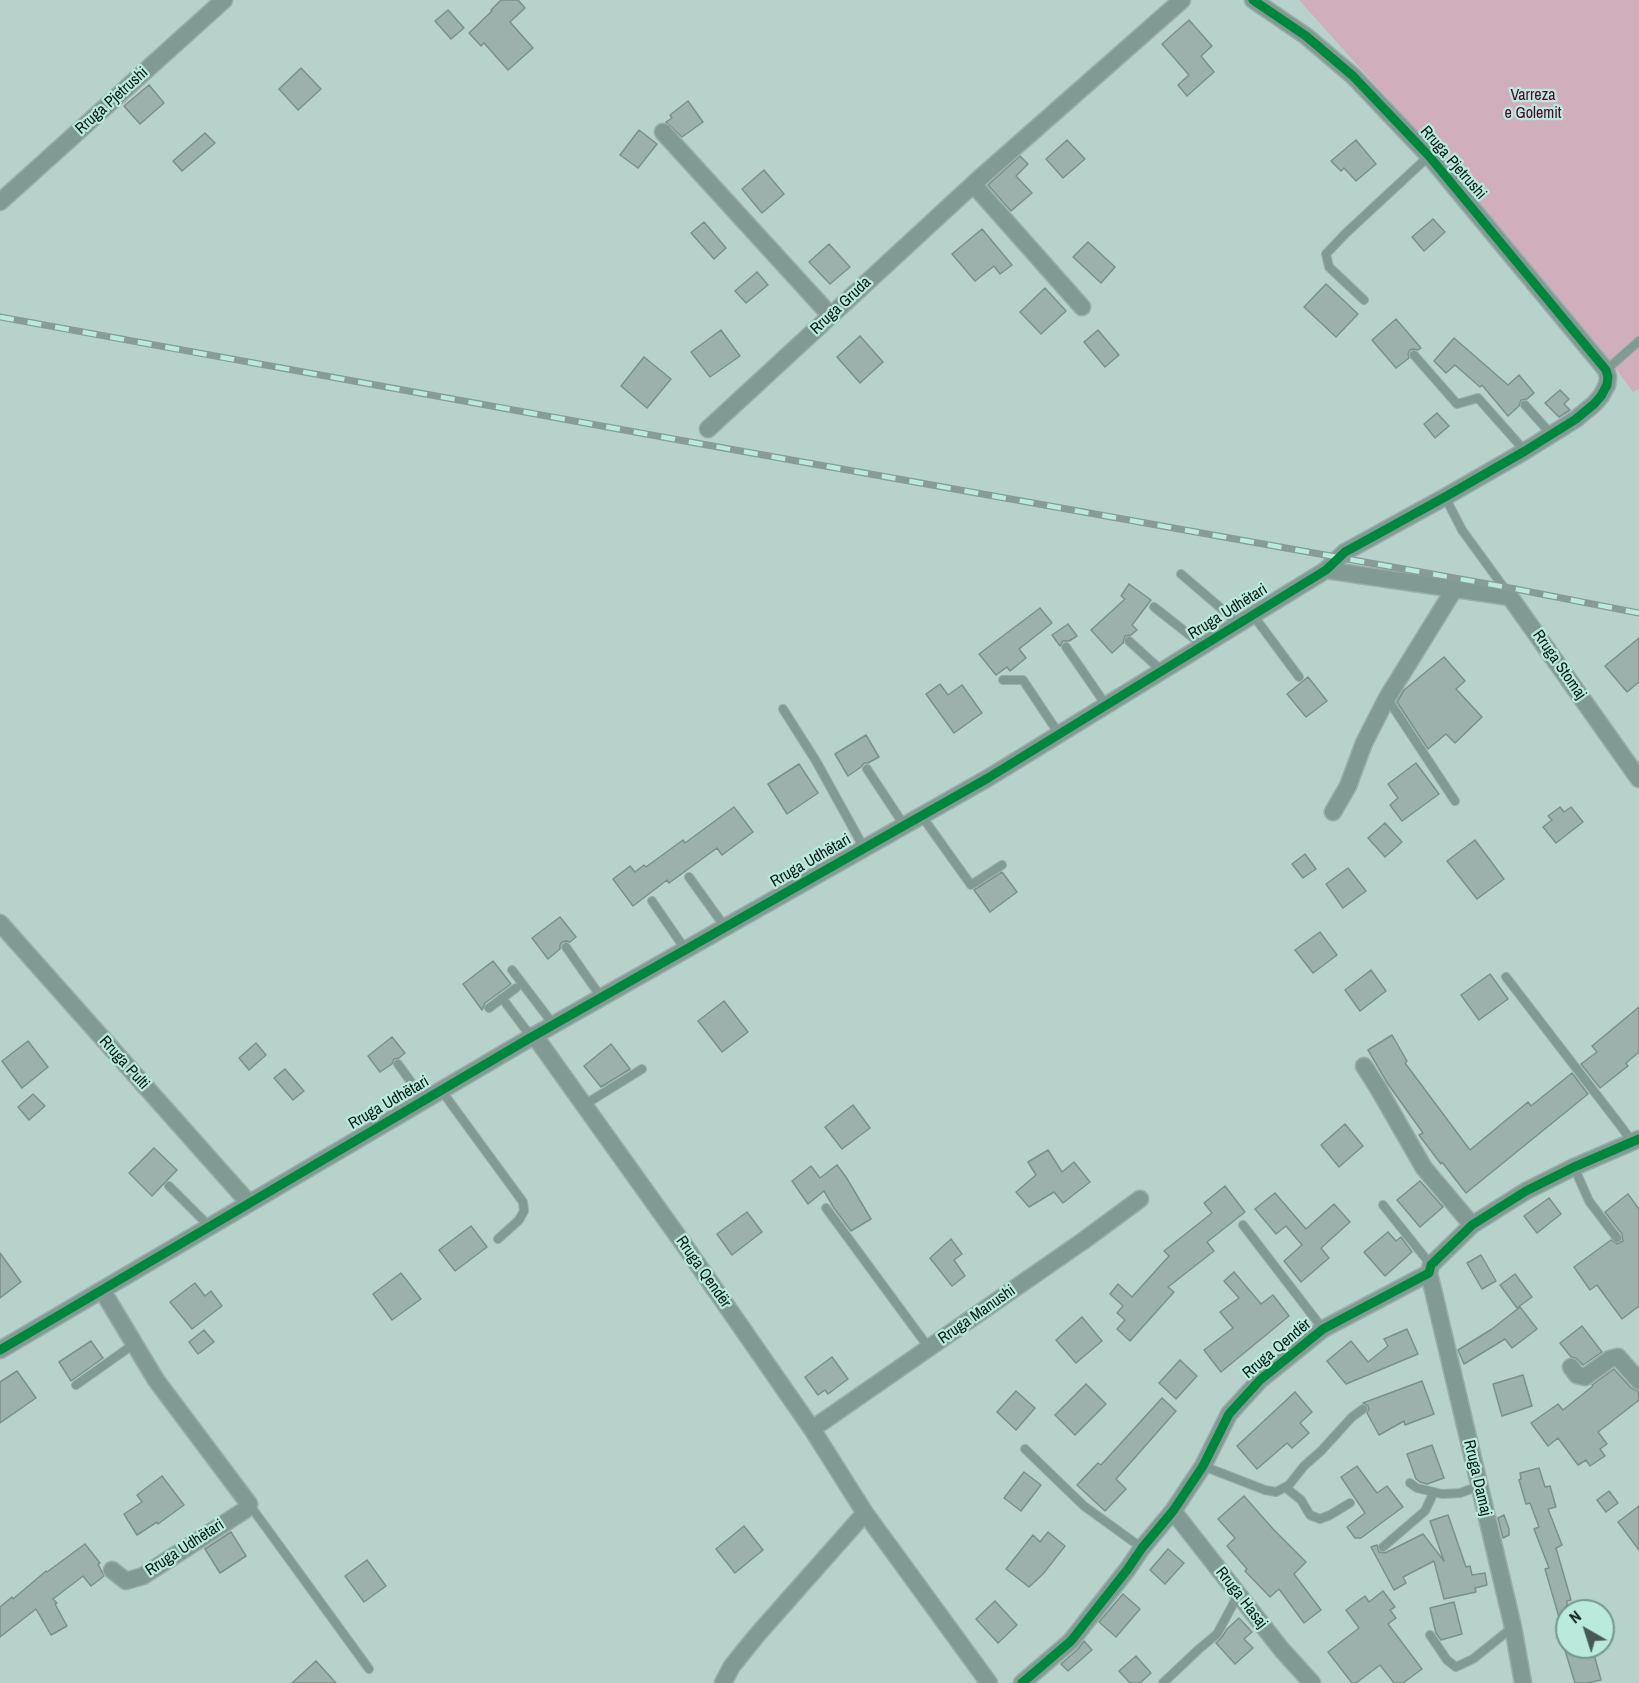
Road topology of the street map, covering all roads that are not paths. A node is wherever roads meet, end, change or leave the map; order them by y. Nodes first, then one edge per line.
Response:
1 (224, 0) edge
2 (1182, 0) edge
3 (1253, 0) edge
4 (663, 132) dead end
5 (1429, 156) junction
6 (973, 184) junction
7 (0, 202) edge
8 (1364, 300) dead end
9 (1082, 307) dead end
10 (831, 316) junction
11 (1639, 341) edge
12 (1414, 355) dead end
13 (1609, 367) junction
14 (1525, 405) dead end
15 (708, 429) dead end
16 (1551, 434) junction
17 (1525, 451) junction
18 (1445, 497) junction
19 (1326, 570) junction
20 (1181, 574) dead end
21 (1455, 588) junction
22 (1510, 597) junction
23 (1154, 607) dead end
24 (1253, 615) junction
25 (1236, 625) junction
26 (1129, 641) dead end
27 (1066, 647) dead end
28 (1200, 647) junction
29 (1162, 671) junction
30 (1299, 676) dead end
31 (1003, 680) dead end
32 (1387, 698) junction
33 (1107, 705) junction
34 (783, 709) dead end
35 (1059, 734) junction
36 (867, 769) dead end
37 (1639, 779) edge
38 (1455, 801) dead end
39 (1333, 812) dead end
40 (921, 815) junction
41 (904, 825) junction
42 (864, 848) junction
43 (1002, 865) dead end
44 (689, 877) dead end
45 (652, 900) dead end
46 (0, 923) edge
47 (725, 927) junction
48 (566, 947) dead end
49 (685, 949) junction
50 (512, 970) dead end
51 (1506, 977) dead end
52 (516, 988) dead end
53 (601, 997) junction
54 (502, 998) junction
55 (489, 1008) dead end
56 (553, 1024) junction
57 (532, 1036) junction
58 (398, 1064) dead end
59 (1364, 1066) dead end
60 (642, 1069) dead end
61 (441, 1090) junction
62 (424, 1100) junction
63 (584, 1105) junction
64 (1636, 1141) edge
65 (1574, 1167) junction
66 (169, 1186) dead end
67 (1140, 1199) dead end
68 (249, 1203) junction
69 (1383, 1205) dead end
70 (826, 1208) dead end
71 (1244, 1225) dead end
72 (1472, 1225) junction
73 (208, 1228) junction
74 (1617, 1238) dead end
75 (498, 1239) dead end
76 (1430, 1269) junction
77 (102, 1290) junction
78 (1323, 1329) junction
79 (134, 1344) junction
80 (929, 1348) junction
81 (0, 1350) edge
82 (1571, 1367) dead end
83 (1639, 1381) edge
84 (76, 1385) dead end
85 (1363, 1408) dead end
86 (812, 1430) junction
87 (1025, 1449) dead end
88 (1203, 1466) junction
89 (1410, 1483) dead end
90 (1479, 1486) junction
91 (1285, 1487) junction
92 (1434, 1492) junction
93 (1350, 1503) dead end
94 (249, 1504) junction
95 (1173, 1511) junction
96 (866, 1513) junction
97 (1383, 1547) dead end
98 (1142, 1548) junction
99 (112, 1570) dead end
100 (1238, 1595) junction
101 (1513, 1627) junction
102 (1430, 1635) dead end
103 (369, 1669) dead end
104 (723, 1683) edge
105 (989, 1683) edge
106 (1022, 1683) edge
107 (1163, 1683) edge
108 (1312, 1683) edge
109 (1523, 1683) edge

1 - 7 street, Rruga Pjetrushi
2 - 6 street, Rruga Gruda
3 - 5 street, Rruga Pjetrushi
4 - 10 street
5 - 8 lane
5 - 13 street, Rruga Pjetrushi
6 - 9 street
6 - 10 street, Rruga Gruda
10 - 15 street, Rruga Gruda
11 - 13 lane
12 - 17 lane
13 - 16 street, Rruga Udhëtari
14 - 16 lane
16 - 17 street, Rruga Udhëtari
17 - 18 street, Rruga Udhëtari
18 - 19 street, Rruga Udhëtari
18 - 22 lane
19 - 21 street
19 - 24 street, Rruga Udhëtari
20 - 25 lane
21 - 22 street
21 - 32 street
22 - 37 street, Rruga Stomaj
23 - 28 lane
24 - 25 street, Rruga Udhëtari
24 - 30 lane
25 - 28 street, Rruga Udhëtari
26 - 29 lane
27 - 33 lane
28 - 29 street, Rruga Udhëtari
29 - 33 street, Rruga Udhëtari
31 - 35 lane
32 - 38 lane
32 - 39 street
33 - 35 street, Rruga Udhëtari
34 - 42 lane
35 - 40 street, Rruga Udhëtari
36 - 41 lane
40 - 41 street, Rruga Udhëtari
40 - 43 lane
41 - 42 street, Rruga Udhëtari
42 - 47 street, Rruga Udhëtari
44 - 47 lane
45 - 49 lane
46 - 68 street, Rruga Pulti
47 - 49 street, Rruga Udhëtari
48 - 53 lane
49 - 53 street, Rruga Udhëtari
50 - 56 lane
51 - 64 lane
52 - 54 lane
53 - 56 street, Rruga Udhëtari
54 - 55 lane
54 - 57 lane
56 - 57 street, Rruga Udhëtari
57 - 61 street, Rruga Udhëtari
57 - 63 street, Rruga Qendër
58 - 62 lane
59 - 72 street
60 - 63 lane
61 - 62 street, Rruga Udhëtari
61 - 75 lane
62 - 68 street, Rruga Udhëtari
63 - 86 street, Rruga Qendër
64 - 65 street, Rruga Qendër
65 - 72 street, Rruga Qendër
65 - 74 lane
66 - 73 lane
67 - 80 street, Rruga Manushi
68 - 73 street, Rruga Udhëtari
69 - 76 lane
70 - 80 lane
71 - 78 lane
72 - 76 street, Rruga Qendër
73 - 77 street, Rruga Udhëtari
76 - 78 street, Rruga Qendër
76 - 90 street, Rruga Damaj
77 - 79 street
77 - 81 street, Rruga Udhëtari
78 - 88 street, Rruga Qendër
79 - 84 lane
79 - 94 street
80 - 86 street, Rruga Manushi
82 - 83 street
85 - 91 lane
86 - 96 street, Rruga Qendër
87 - 98 lane
88 - 91 lane
88 - 95 street, Rruga Qendër
89 - 92 lane
90 - 92 lane
90 - 101 street, Rruga Damaj
91 - 93 lane
92 - 97 lane
94 - 99 street, Rruga Udhëtari
94 - 103 lane
95 - 98 street, Rruga Qendër
95 - 100 street, Rruga Hasaj
96 - 104 street
96 - 105 street, Rruga Qendër
98 - 106 street, Rruga Qendër
100 - 107 lane
100 - 108 street, Rruga Hasaj
101 - 102 lane
101 - 109 street, Rruga Damaj

